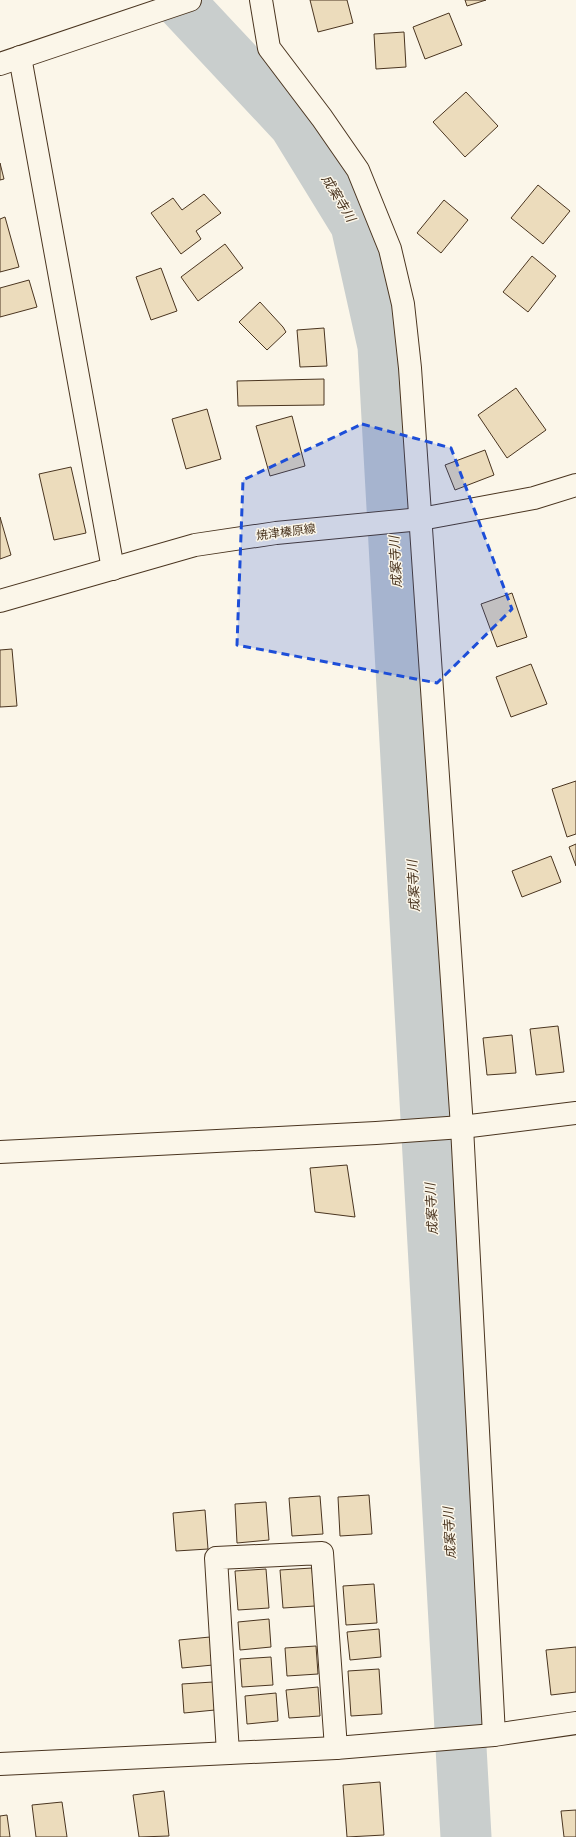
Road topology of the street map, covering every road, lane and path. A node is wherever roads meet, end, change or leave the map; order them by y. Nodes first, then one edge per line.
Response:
1 (190, 0) edge
2 (261, 0) edge
3 (10, 60) edge
4 (576, 485) edge
5 (417, 520) junction
6 (112, 569) junction
7 (0, 601) edge
8 (576, 1113) edge
9 (456, 1127) junction
10 (0, 1152) edge
11 (576, 1723) edge
12 (489, 1735) junction
13 (336, 1748) junction
14 (228, 1753) junction
15 (0, 1764) edge

1 - 3 street
2 - 5 street
3 - 6 street
4 - 5 street, 焼津榛原線
5 - 6 street, 焼津榛原線
5 - 9 street
6 - 7 street, 焼津榛原線
8 - 9 street
9 - 10 street
9 - 12 street
11 - 12 street
12 - 13 street
13 - 14 street
13 - 14 street
14 - 15 street

